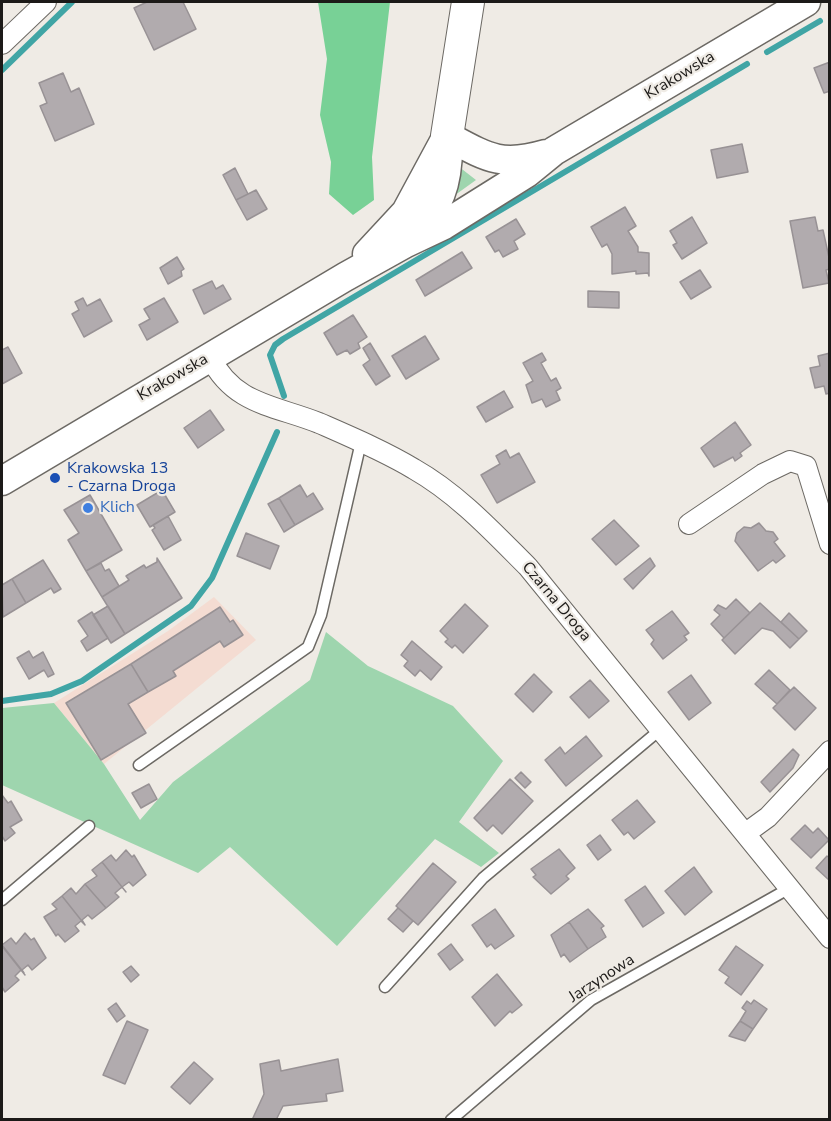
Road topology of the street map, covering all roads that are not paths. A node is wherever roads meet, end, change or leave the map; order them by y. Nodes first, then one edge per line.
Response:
1 (46, 2) edge
2 (468, 2) edge
3 (806, 2) edge
4 (2, 44) edge
5 (447, 136) junction
6 (554, 152) junction
7 (527, 173) junction
8 (406, 243) junction
9 (345, 277) junction
10 (210, 357) junction
11 (361, 442) junction
12 (2, 481) edge
13 (689, 524) dead end
14 (830, 544) edge
15 (661, 729) junction
16 (830, 751) edge
17 (139, 765) dead end
18 (89, 826) dead end
19 (746, 833) junction
20 (788, 889) junction
21 (2, 900) edge
22 (830, 938) edge
23 (384, 987) dead end
24 (451, 1119) edge

1 - 4 street
2 - 5 main road
3 - 6 main road, Krakowska
5 - 6 main road, Krakowska
5 - 7 main road
5 - 8 main road, Krakowska
5 - 9 main road, Krakowska
6 - 7 main road, Krakowska
7 - 8 main road, Krakowska
8 - 9 main road, Krakowska
9 - 10 main road, Krakowska
10 - 11 street, Czarna Droga
10 - 12 main road, Krakowska
11 - 15 street, Czarna Droga
11 - 17 lane
13 - 14 street
15 - 19 street, Czarna Droga
15 - 23 lane
16 - 19 street
18 - 21 lane
19 - 20 street, Czarna Droga
20 - 22 street, Czarna Droga
20 - 24 lane, Jarzynowa

